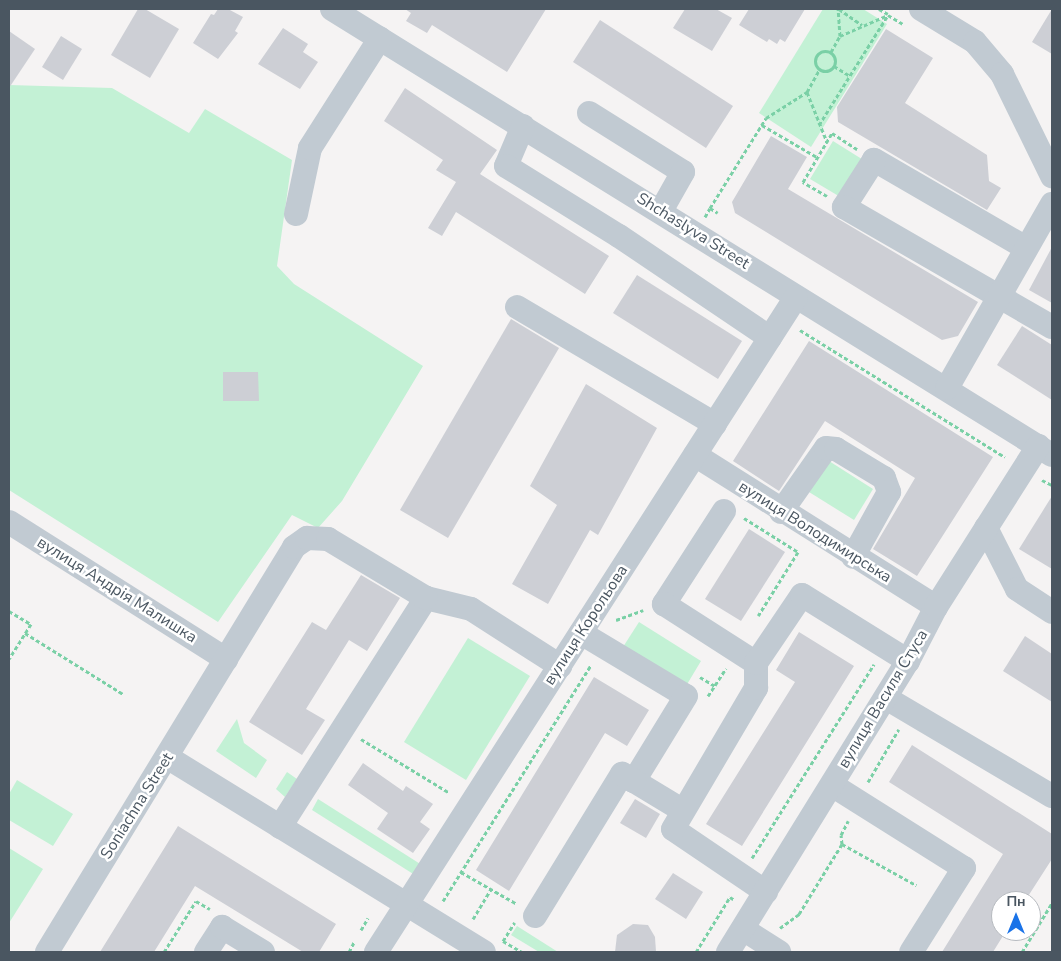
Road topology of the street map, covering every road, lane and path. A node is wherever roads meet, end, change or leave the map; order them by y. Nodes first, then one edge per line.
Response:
1 (332, 9) edge
2 (839, 9) edge
3 (879, 9) edge
4 (888, 15) junction
5 (913, 17) edge
6 (862, 25) junction
7 (840, 36) junction
8 (380, 38) junction
9 (831, 52) junction
10 (834, 66) junction
11 (820, 70) junction
12 (850, 76) junction
13 (807, 92) junction
14 (589, 113) dead end
15 (762, 125) junction
16 (820, 125) junction
17 (523, 126) junction
18 (827, 142) junction
19 (818, 157) junction
20 (874, 160) junction
21 (1052, 176) edge
22 (1052, 204) edge
23 (844, 207) junction
24 (710, 208) dead end
25 (661, 211) junction
26 (296, 214) dead end
27 (1026, 248) junction
28 (796, 297) junction
29 (998, 297) junction
30 (517, 307) dead end
31 (1052, 327) edge
32 (776, 329) junction
33 (947, 388) junction
34 (715, 424) junction
35 (1045, 450) edge
36 (695, 455) junction
37 (1024, 468) junction
38 (1052, 485) edge
39 (781, 512) junction
40 (731, 513) joint
41 (9, 522) edge
42 (986, 528) junction
43 (853, 557) junction
44 (426, 598) junction
45 (936, 608) junction
46 (9, 611) edge
47 (1052, 612) edge
48 (754, 623) dead end
49 (25, 633) junction
50 (581, 633) junction
51 (866, 658) dead end
52 (9, 659) edge
53 (226, 659) junction
54 (908, 661) junction
55 (592, 662) dead end
56 (874, 663) dead end
57 (756, 664) junction
58 (560, 666) junction
59 (123, 694) dead end
60 (886, 698) junction
61 (344, 728) junction
62 (908, 734) dead end
63 (167, 758) junction
64 (634, 781) junction
65 (832, 785) junction
66 (864, 788) dead end
67 (448, 792) dead end
68 (1052, 796) edge
69 (682, 810) junction
70 (280, 827) junction
71 (841, 834) dead end
72 (842, 844) junction
73 (461, 872) junction
74 (916, 885) dead end
75 (491, 889) junction
76 (766, 892) junction
77 (730, 897) dead end
78 (441, 904) dead end
79 (1052, 904) edge
80 (407, 905) junction
81 (529, 912) joint
82 (471, 922) dead end
83 (743, 929) junction
84 (779, 941) edge
85 (47, 952) edge
86 (206, 952) edge
87 (263, 952) edge
88 (376, 952) edge
89 (484, 952) edge
90 (696, 952) edge
91 (728, 952) edge
92 (911, 952) edge
93 (1022, 952) edge

1 - 8 street, Shchaslyva Street
2 - 6 path
2 - 7 path
3 - 4 path
4 - 5 path
4 - 6 path
4 - 12 path
5 - 21 street
6 - 7 path
7 - 9 path
8 - 17 street, Shchaslyva Street
8 - 26 street
9 - 10 path
9 - 11 path
10 - 11 path
10 - 12 path
11 - 13 path
12 - 16 path
13 - 15 path
13 - 16 path
14 - 25 street
15 - 19 path
15 - 24 path
16 - 18 path
17 - 25 street, Shchaslyva Street
17 - 32 street
18 - 19 path
18 - 20 path
19 - 23 path
20 - 23 street
20 - 27 street
22 - 27 street
23 - 29 street
25 - 28 street, Shchaslyva Street
27 - 29 street
28 - 32 street, вулиця Корольова
28 - 33 street, Shchaslyva Street
29 - 31 street
29 - 33 street
30 - 34 street
32 - 34 street, вулиця Корольова
32 - 37 path
33 - 35 street, Shchaslyva Street
34 - 36 street, вулиця Корольова
35 - 37 street, вулиця Василя Стуса
36 - 39 street, вулиця Володимирська
36 - 50 street, вулиця Корольова
37 - 38 path
37 - 42 street, вулиця Василя Стуса
39 - 43 street, вулиця Володимирська
39 - 43 street
40 - 48 path
40 - 57 street
41 - 53 street, вулиця Андрія Малишка
42 - 45 street, вулиця Василя Стуса
42 - 47 street
43 - 45 street, вулиця Володимирська
44 - 53 street, Soniachna Street
44 - 58 street, Soniachna Street
44 - 61 street
45 - 54 street, вулиця Василя Стуса
46 - 49 path
49 - 52 path
49 - 59 path
50 - 58 street, вулиця Корольова
50 - 64 street
51 - 56 path
53 - 63 street, Soniachna Street
54 - 57 street
54 - 60 street, вулиця Василя Стуса
55 - 73 path
57 - 69 street
58 - 80 street, вулиця Корольова
60 - 65 street, вулиця Василя Стуса
60 - 68 street
61 - 67 path
61 - 70 street
62 - 66 path
63 - 70 street
63 - 85 street, Soniachna Street
64 - 69 street
64 - 81 street
65 - 76 street, вулиця Василя Стуса
65 - 92 street
69 - 76 street
70 - 80 street
71 - 72 path
72 - 74 path
72 - 84 path
73 - 75 path
73 - 78 path
75 - 81 path
75 - 82 path
76 - 83 street, вулиця Василя Стуса
77 - 90 path
79 - 93 path
80 - 88 street, вулиця Корольова
80 - 89 street
83 - 84 street
83 - 91 street, вулиця Василя Стуса
86 - 87 street

